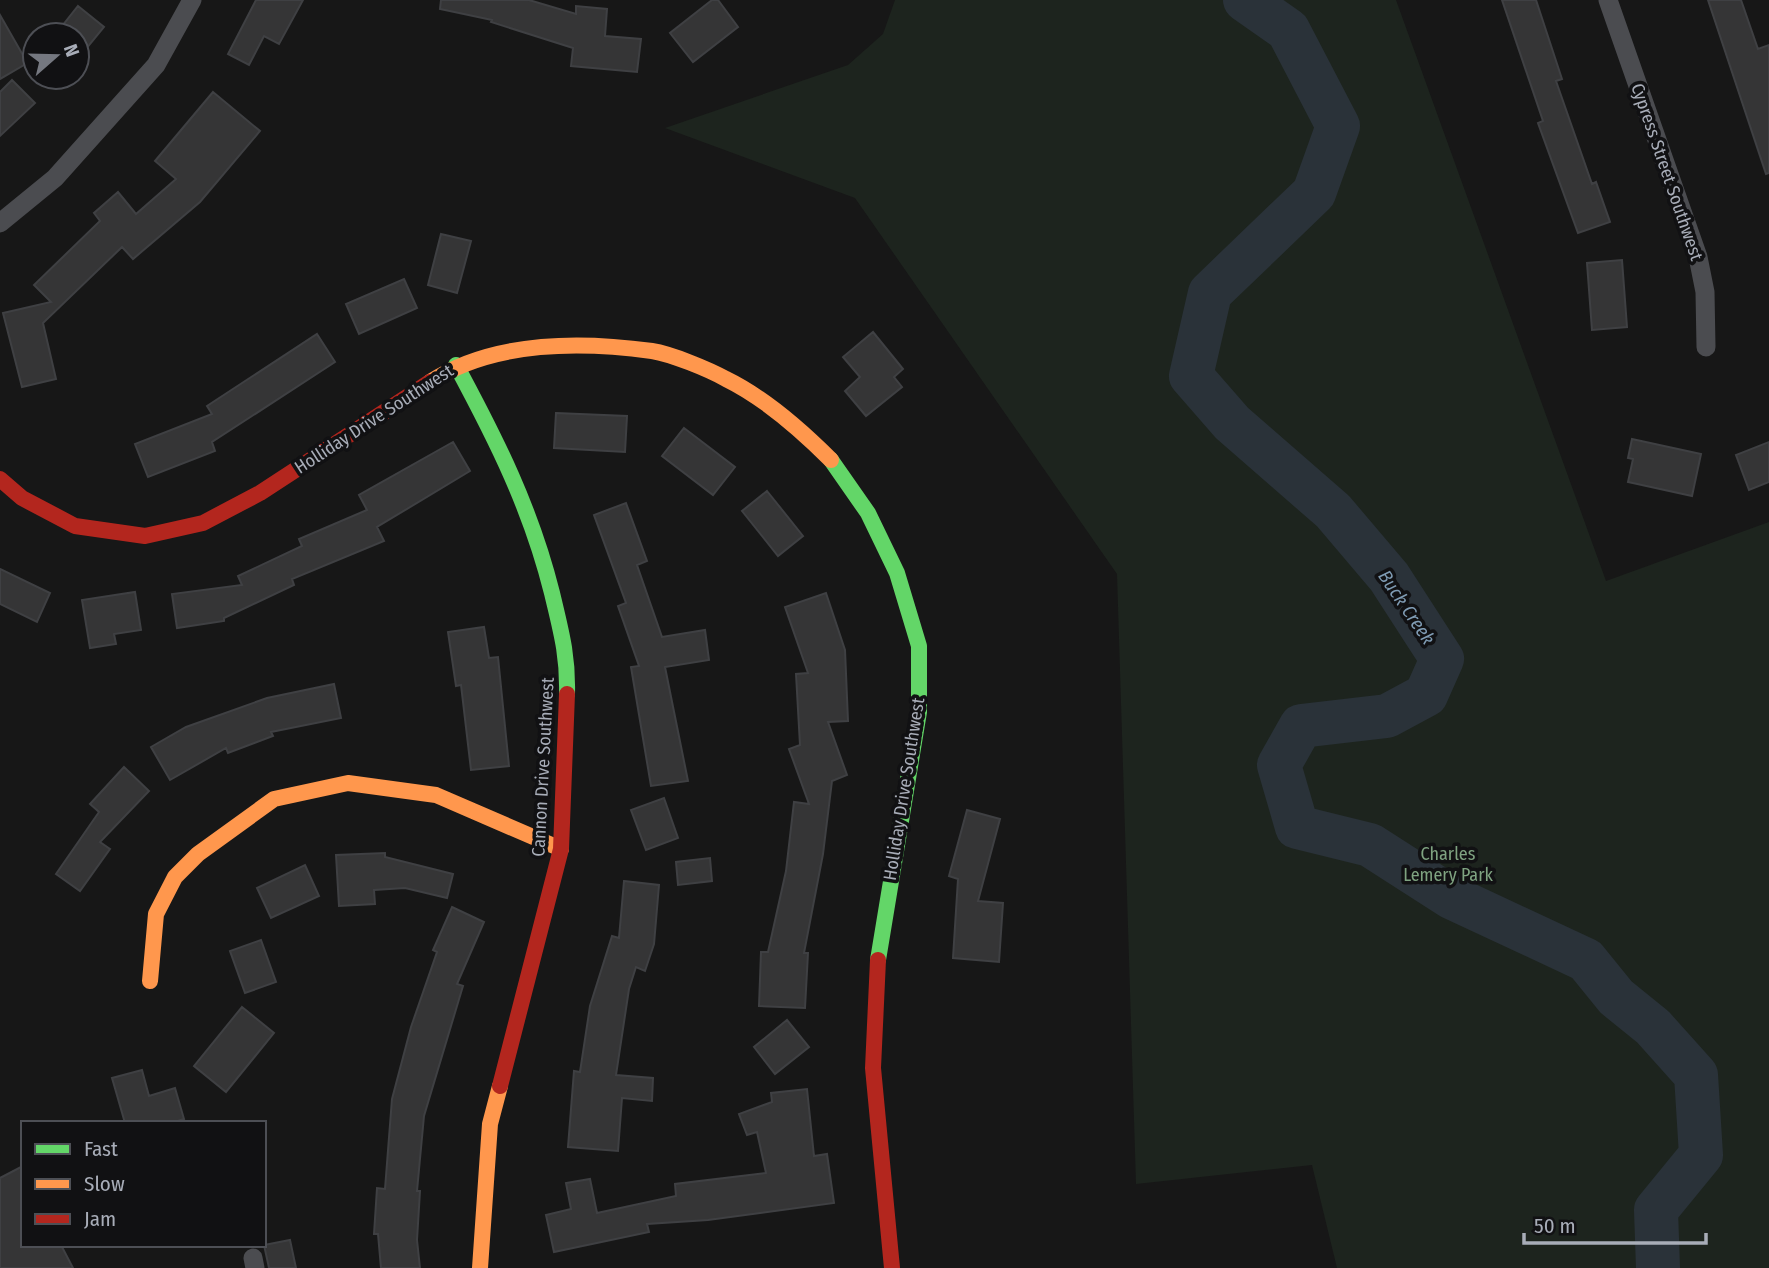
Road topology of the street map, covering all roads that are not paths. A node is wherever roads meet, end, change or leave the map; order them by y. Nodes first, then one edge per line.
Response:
1 (192, 0) edge
2 (1608, 0) edge
3 (0, 223) edge
4 (1706, 347) dead end
5 (456, 365) junction
6 (0, 479) edge
7 (561, 849) junction
8 (150, 981) dead end
9 (480, 1268) edge
10 (892, 1268) edge

1 - 3 street
2 - 4 street, Cypress Street Southwest
5 - 6 street, Holliday Drive Southwest
5 - 7 street, Cannon Drive Southwest
5 - 10 street, Holliday Drive Southwest
7 - 8 street
7 - 9 street, Cannon Drive Southwest

